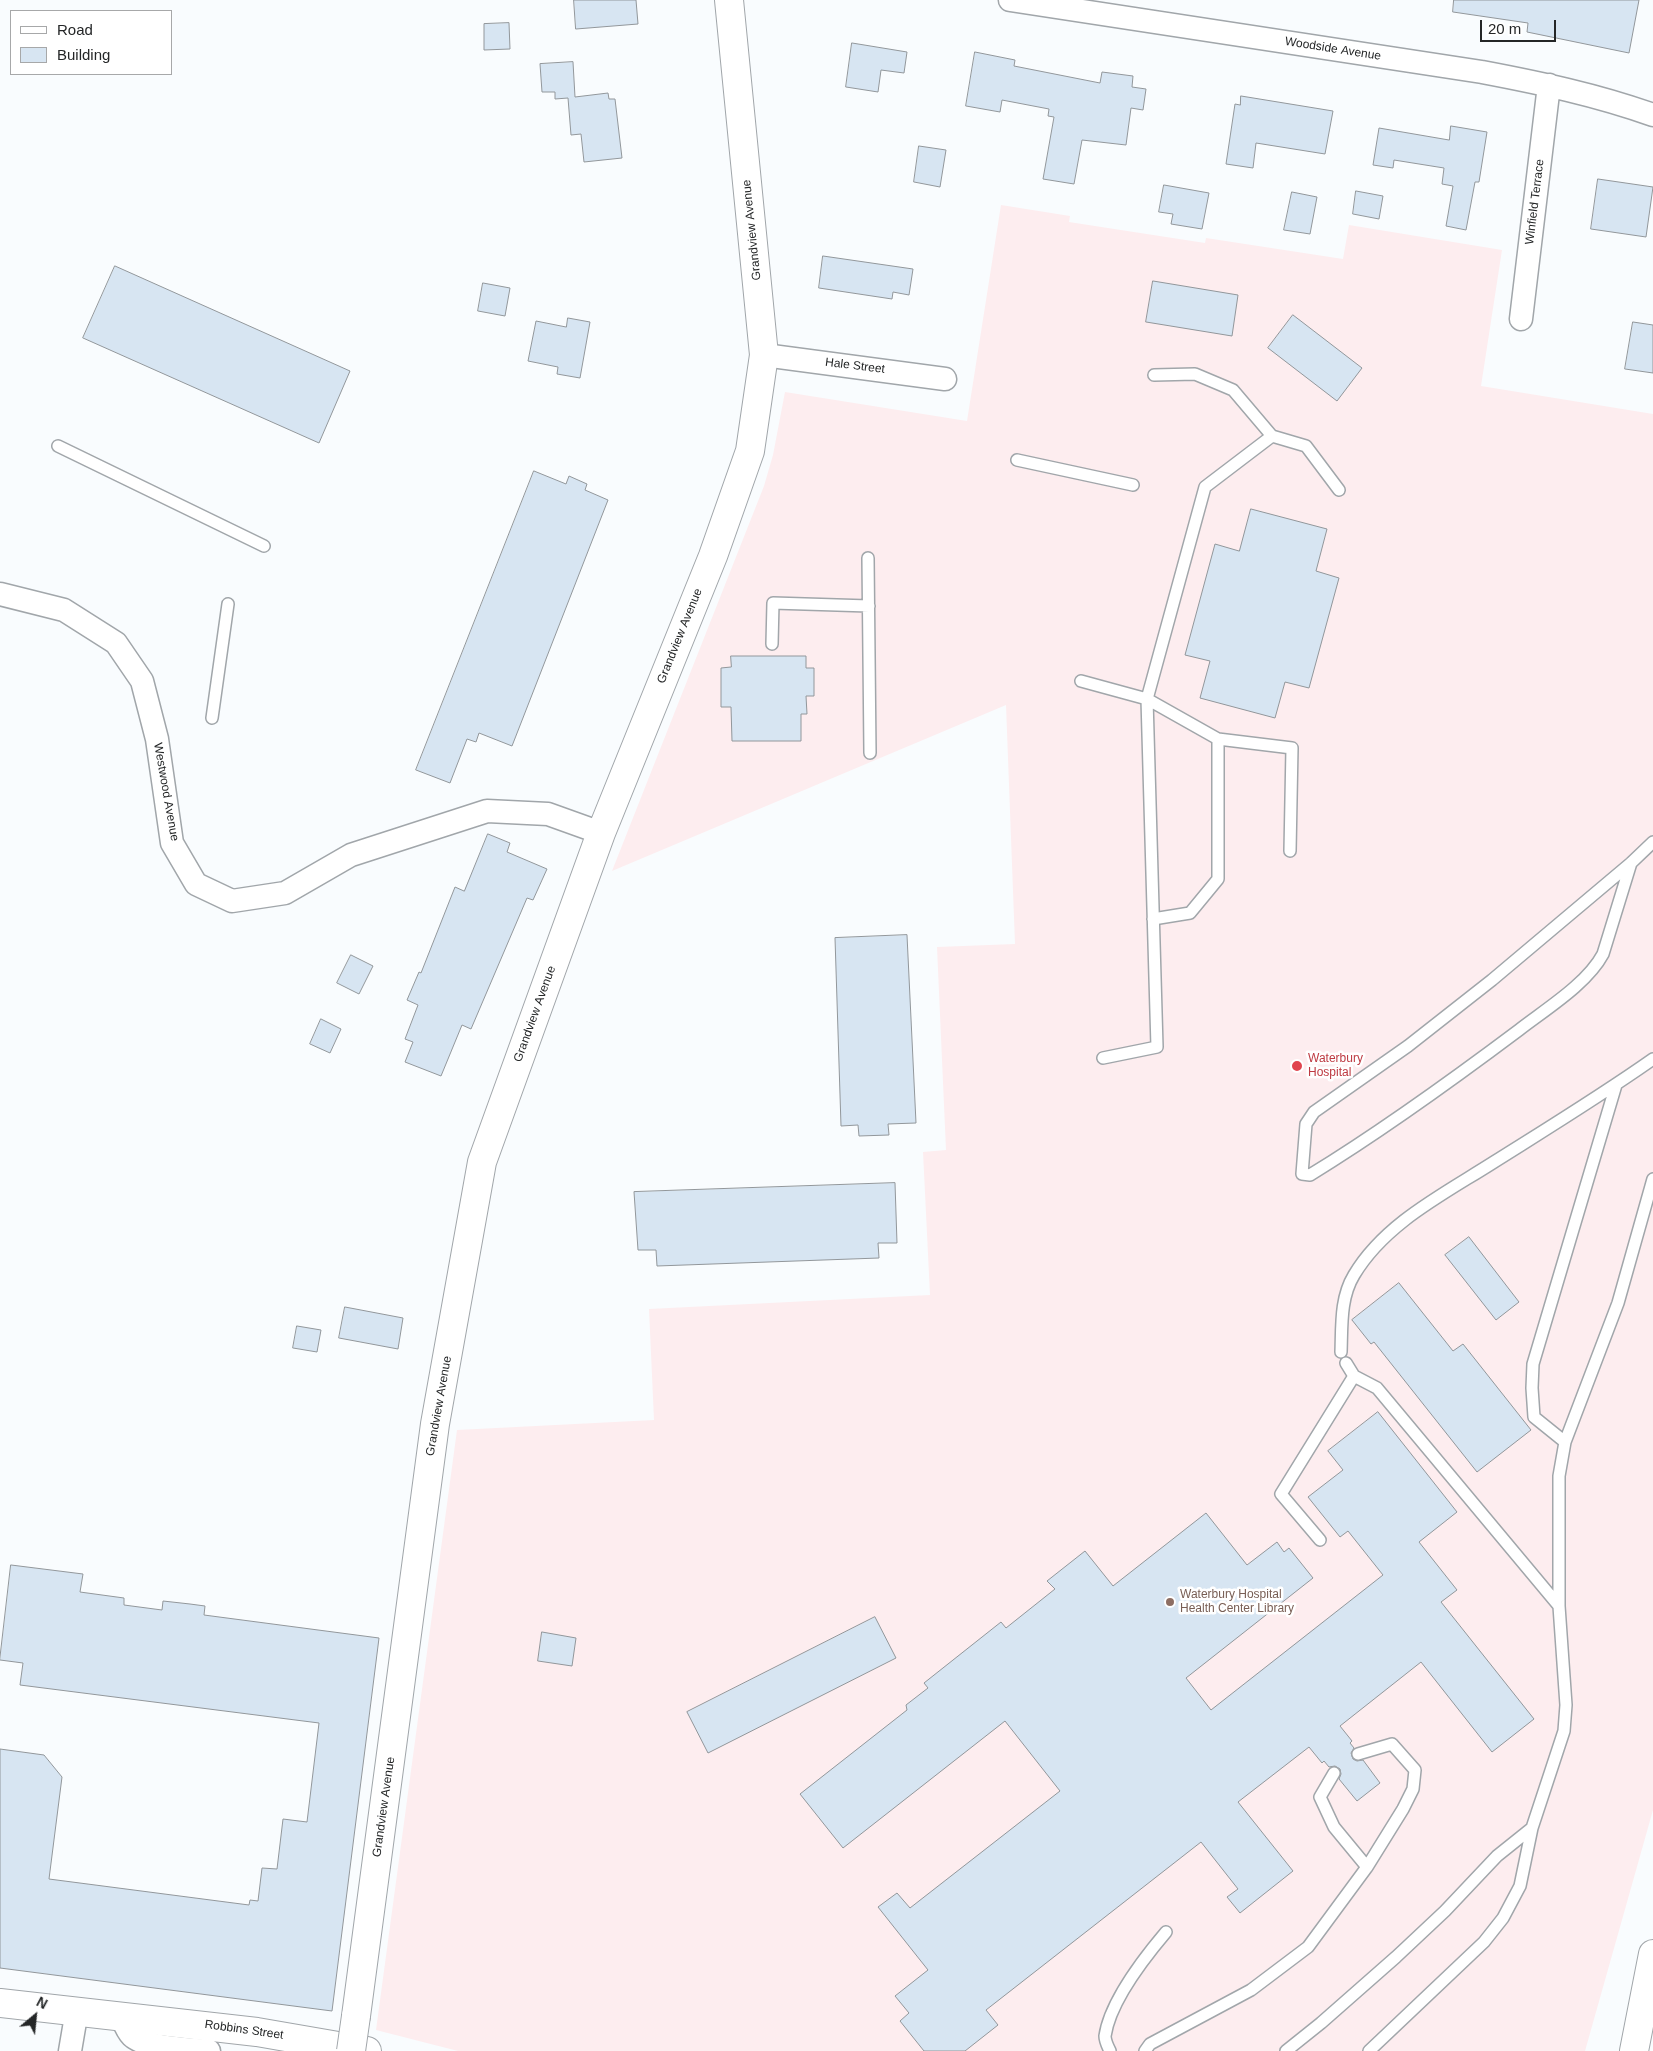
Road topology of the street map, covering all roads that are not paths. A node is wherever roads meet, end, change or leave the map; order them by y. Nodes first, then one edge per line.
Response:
1 (729, 0) edge
2 (1010, 0) edge
3 (1549, 85) junction
4 (1653, 115) edge
5 (1521, 319) dead end
6 (764, 355) junction
7 (1154, 375) dead end
8 (945, 378) dead end
9 (1272, 436) junction
10 (58, 446) dead end
11 (1017, 460) dead end
12 (1133, 485) dead end
13 (1340, 490) dead end
14 (264, 546) dead end
15 (868, 558) dead end
16 (0, 594) edge
17 (228, 604) dead end
18 (869, 606) junction
19 (772, 644) dead end
20 (1081, 682) dead end
21 (1147, 699) junction
22 (212, 718) dead end
23 (1218, 739) junction
24 (870, 753) dead end
25 (601, 833) junction
26 (1653, 842) edge
27 (1290, 851) dead end
28 (1631, 863) junction
29 (1153, 919) junction
30 (1103, 1058) dead end
31 (1653, 1059) edge
32 (1616, 1085) junction
33 (1653, 1179) edge
34 (1354, 1376) junction
35 (1565, 1442) junction
36 (1320, 1540) dead end
37 (1559, 1606) junction
38 (1358, 1754) dead end
39 (1334, 1773) dead end
40 (1532, 1828) junction
41 (1367, 1867) junction
42 (1166, 1932) dead end
43 (1650, 1965) edge
44 (0, 2003) edge
45 (77, 2010) junction
46 (121, 2015) junction
47 (70, 2051) edge
48 (209, 2051) edge
49 (351, 2051) edge
50 (367, 2051) edge
51 (1110, 2051) edge
52 (1145, 2051) edge
53 (1286, 2051) edge
54 (1369, 2051) edge
55 (1618, 2051) edge
56 (1634, 2051) edge

1 - 6 main road, Grandview Avenue
2 - 3 street, Woodside Avenue
3 - 4 street, Woodside Avenue
3 - 5 street, Winfield Terrace
6 - 8 street, Hale Street
6 - 25 main road, Grandview Avenue
7 - 9 lane
9 - 13 lane
9 - 21 lane
10 - 14 lane
11 - 12 lane
15 - 18 lane
16 - 25 street, Westwood Avenue
17 - 22 lane
18 - 19 lane
18 - 24 lane
20 - 21 lane
21 - 23 lane
21 - 29 lane
23 - 27 lane
23 - 29 lane
25 - 49 main road, Grandview Avenue, bridge
26 - 28 lane
28 - 28 lane
29 - 30 lane
31 - 32 lane
32 - 34 lane
32 - 35 lane
33 - 35 lane
34 - 36 lane
34 - 37 lane
35 - 37 lane
37 - 40 lane
38 - 41 lane
39 - 41 lane
40 - 53 lane
40 - 54 lane
41 - 52 lane
42 - 51 lane
43 - 55 main road
43 - 56 main road
44 - 45 main road, Robbins Street
45 - 46 main road, Robbins Street
45 - 47 street
46 - 48 street, Robbins Street
46 - 50 main road, Robbins Street

